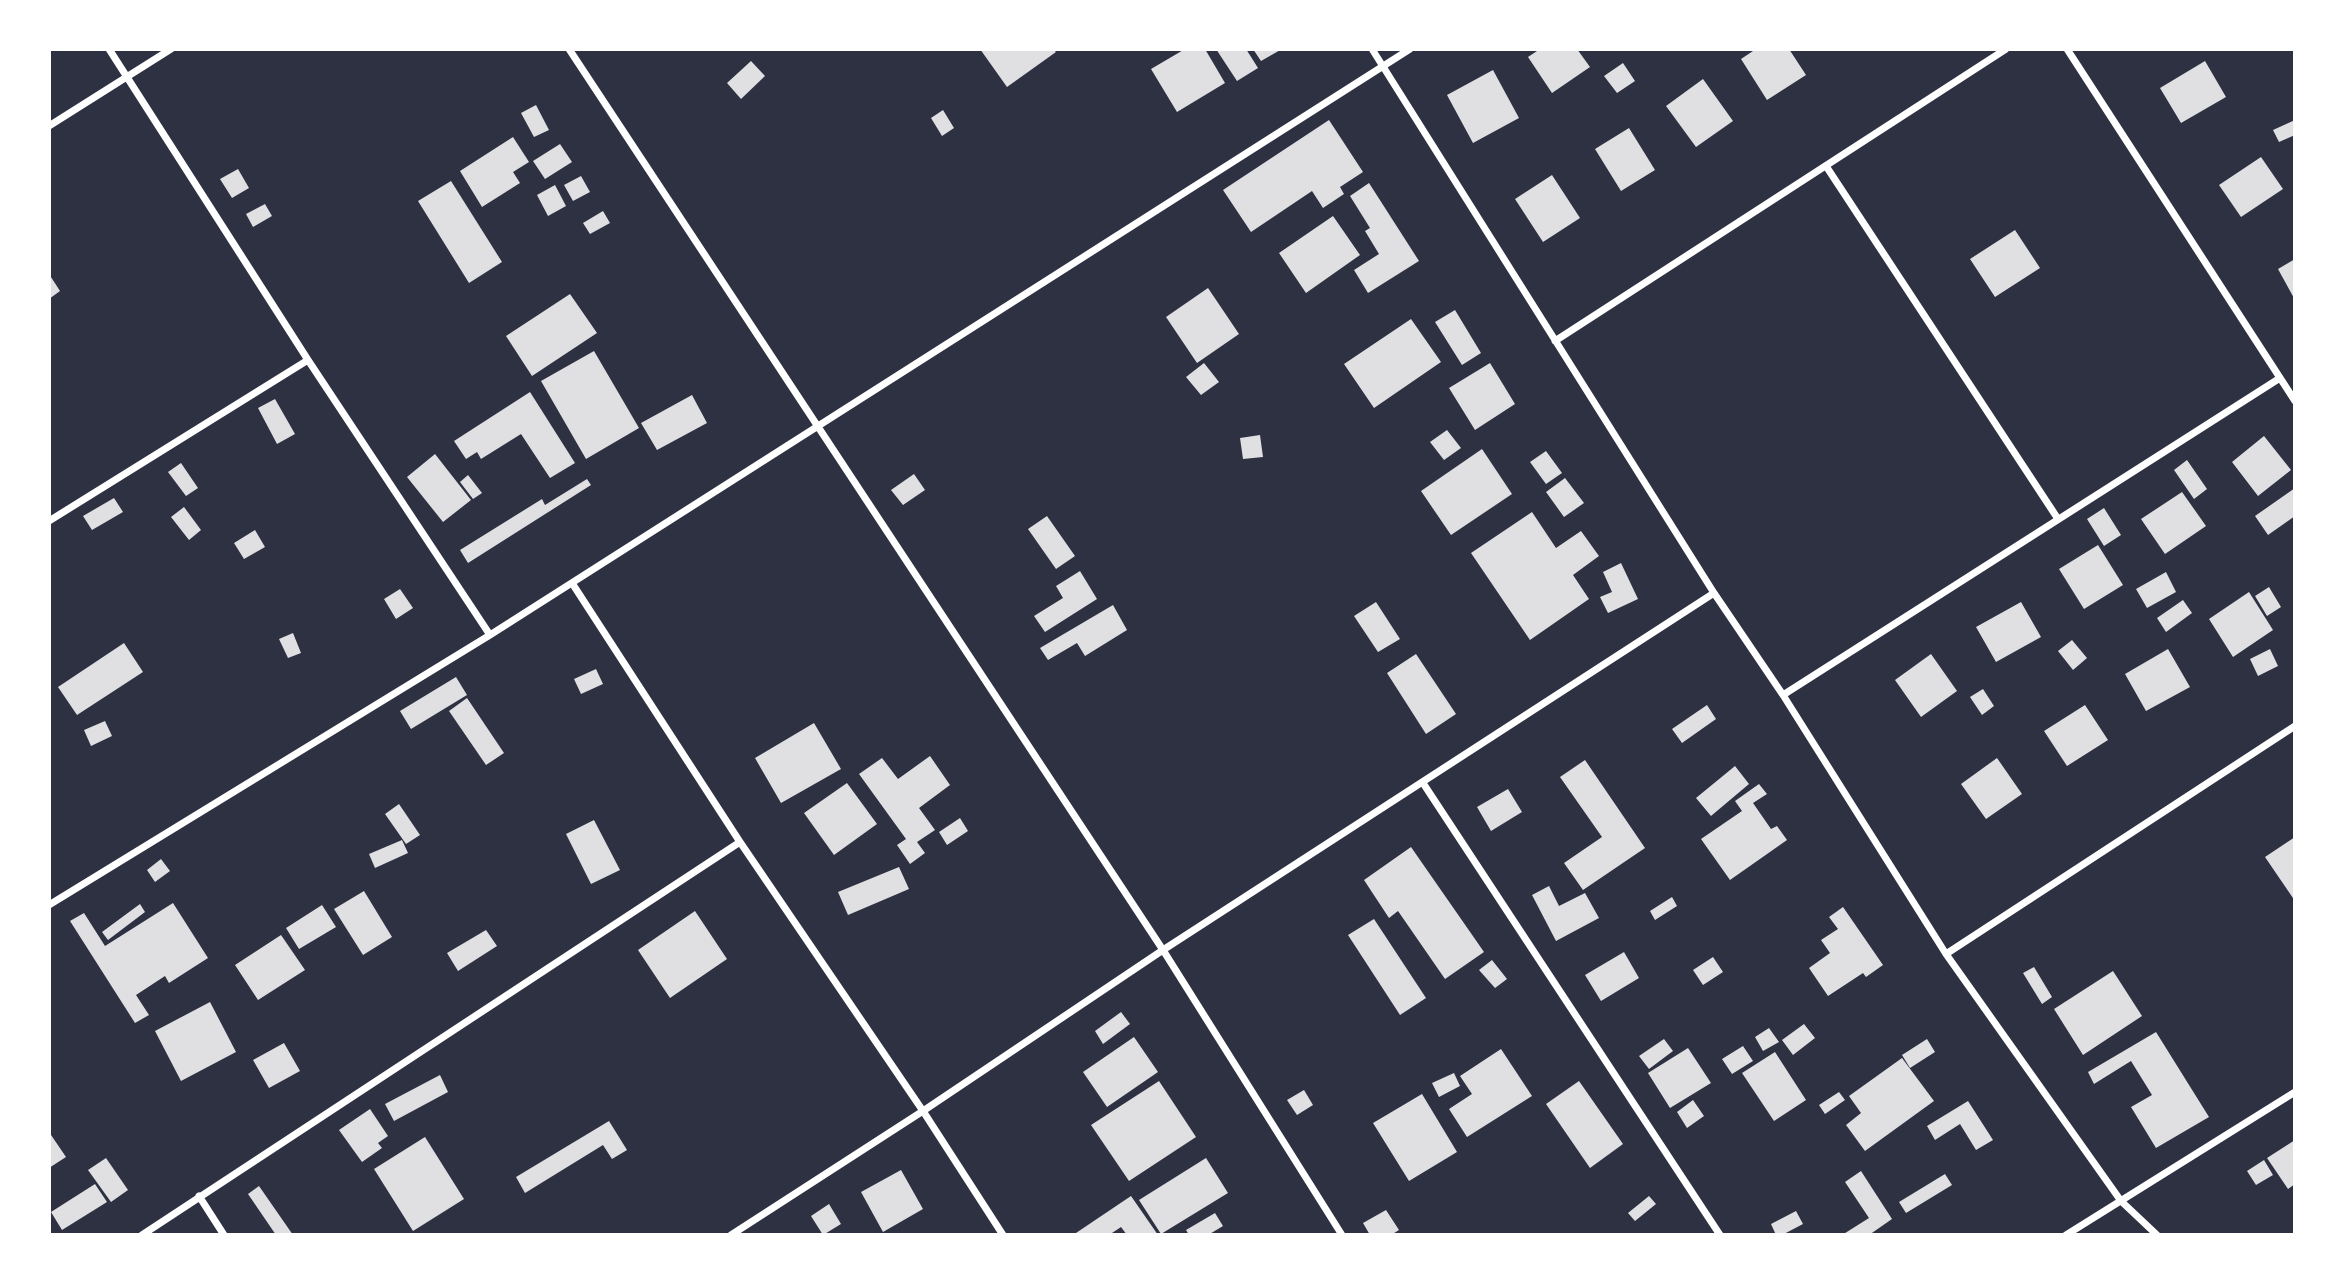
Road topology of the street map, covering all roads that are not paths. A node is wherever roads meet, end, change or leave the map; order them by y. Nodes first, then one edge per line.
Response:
1 (109, 49) edge
2 (171, 49) edge
3 (569, 49) edge
4 (1372, 49) edge
5 (1410, 49) edge
6 (2006, 49) edge
7 (2067, 49) edge
8 (1383, 66) junction
9 (127, 76) junction
10 (49, 126) edge
11 (1826, 166) junction
12 (1555, 341) junction
13 (308, 360) junction
14 (2280, 378) junction
15 (2295, 401) edge
16 (819, 426) junction
17 (2058, 519) junction
18 (49, 521) edge
19 (572, 583) junction
20 (1714, 593) junction
21 (490, 635) junction
22 (1783, 695) junction
23 (2295, 726) edge
24 (1423, 783) junction
25 (740, 842) junction
26 (49, 905) edge
27 (1163, 950) junction
28 (1946, 954) junction
29 (2295, 1092) edge
30 (923, 1111) junction
31 (199, 1196) junction
32 (2121, 1201) junction
33 (142, 1235) edge
34 (224, 1235) edge
35 (731, 1235) edge
36 (1003, 1235) edge
37 (1342, 1235) edge
38 (1720, 1235) edge
39 (2066, 1235) edge
40 (2157, 1235) edge

1 - 9 street
2 - 9 street
3 - 16 street
4 - 8 street
5 - 8 street
6 - 11 street
7 - 14 street
8 - 12 street
8 - 16 street
9 - 10 street
9 - 13 street
11 - 12 street
11 - 17 street
12 - 20 street
13 - 18 street
13 - 21 street
14 - 15 street
14 - 17 street
16 - 19 street
16 - 27 street
17 - 22 street
19 - 21 street
19 - 25 street
20 - 22 street
20 - 24 street
21 - 26 street
22 - 28 street
23 - 28 street
24 - 27 street
24 - 38 street
25 - 30 street
25 - 31 street
27 - 30 street
27 - 37 street
28 - 32 street
29 - 32 street
30 - 35 street
30 - 36 street
31 - 33 street
31 - 34 street
32 - 39 street
32 - 40 street

